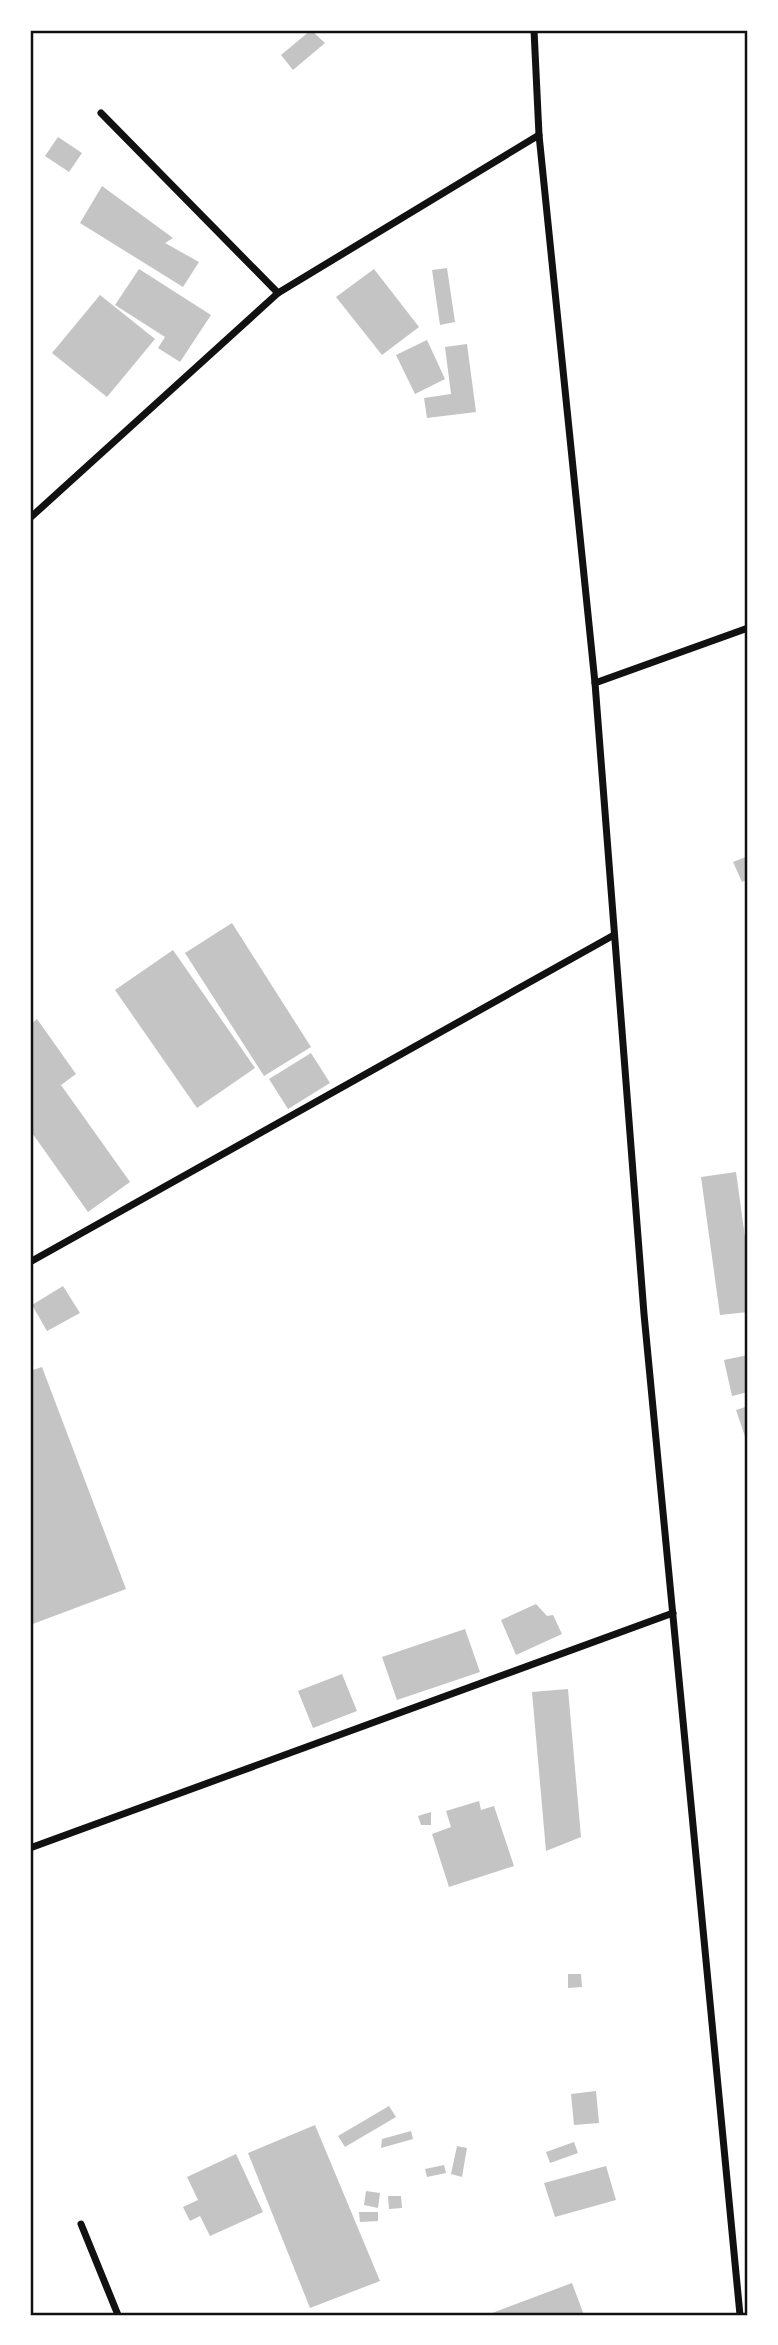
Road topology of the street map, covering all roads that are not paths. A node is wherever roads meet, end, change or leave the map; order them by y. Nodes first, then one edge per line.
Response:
1 (534, 30) edge
2 (101, 113) dead end
3 (539, 135) junction
4 (278, 293) junction
5 (30, 517) edge
6 (748, 628) edge
7 (595, 683) junction
8 (614, 935) junction
9 (30, 1262) edge
10 (673, 1613) junction
11 (30, 1848) edge
12 (81, 2224) dead end
13 (118, 2315) edge
14 (740, 2315) edge

1 - 3 street
2 - 4 street
3 - 4 street
3 - 7 street
4 - 5 street
6 - 7 street
7 - 8 street
8 - 9 street
8 - 10 street
10 - 11 street
10 - 14 street
12 - 13 street

